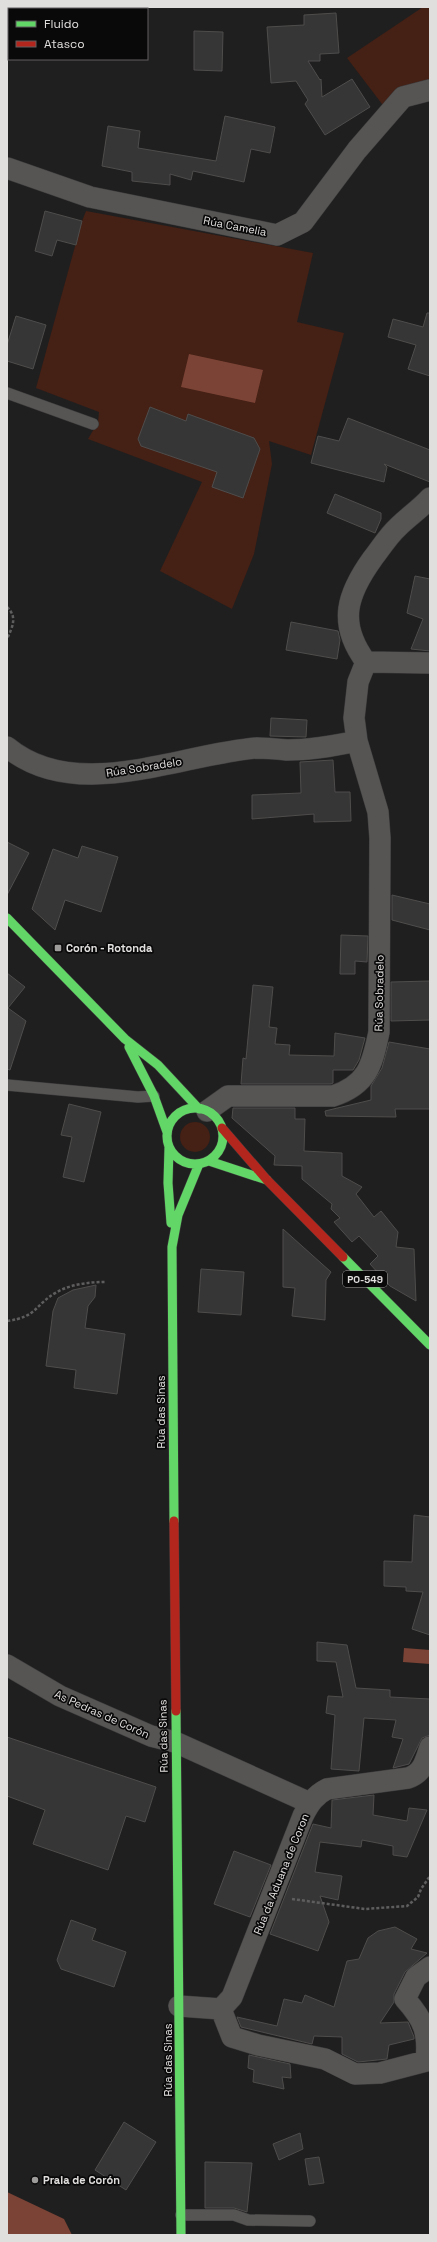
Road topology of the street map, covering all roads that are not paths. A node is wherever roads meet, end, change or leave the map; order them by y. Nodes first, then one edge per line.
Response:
1 (430, 90) edge
2 (7, 168) edge
3 (7, 392) edge
4 (93, 424) dead end
5 (430, 498) edge
6 (366, 662) junction
7 (430, 663) edge
8 (357, 741) junction
9 (7, 747) edge
10 (7, 918) edge
11 (125, 1039) junction
12 (7, 1085) edge
13 (154, 1096) junction
14 (203, 1110) junction
15 (222, 1128) junction
16 (168, 1132) junction
17 (169, 1148) junction
18 (209, 1161) junction
19 (199, 1164) junction
20 (266, 1180) junction
21 (173, 1238) junction
22 (430, 1345) edge
23 (7, 1665) edge
24 (175, 1742) junction
25 (430, 1748) edge
26 (310, 1803) junction
27 (430, 1967) edge
28 (179, 2006) junction
29 (221, 2010) junction
30 (181, 2215) junction
31 (310, 2221) dead end
32 (181, 2235) edge

1 - 2 street, Rúa Camelia
3 - 4 lane
5 - 6 street
6 - 7 street
6 - 8 street, Rúa Sobradelo
8 - 9 street, Rúa Sobradelo
8 - 14 street, Rúa Sobradelo
10 - 11 street, PO-549
11 - 13 street, PO-549
11 - 14 street, PO-549
12 - 13 lane
13 - 16 street, PO-549
14 - 15 street, PO-549
14 - 16 street
15 - 18 street
15 - 20 street, PO-549
16 - 17 street, PO-549
17 - 19 street
17 - 21 street, Rúa das Sinas
18 - 19 street
18 - 20 street, PO-549
19 - 21 street, Rúa das Sinas
20 - 22 street, PO-549
21 - 24 street, Rúa das Sinas
23 - 24 street, As Pedras de Corón
24 - 26 street, As Pedras de Corón
24 - 28 street, Rúa das Sinas
25 - 26 street, Rúa da Aduana de Coron
26 - 29 street, Rúa da Aduana de Coron
27 - 29 street
28 - 29 street
28 - 30 street, Rúa das Sinas
30 - 31 lane
30 - 32 street, Rúa das Sinas

